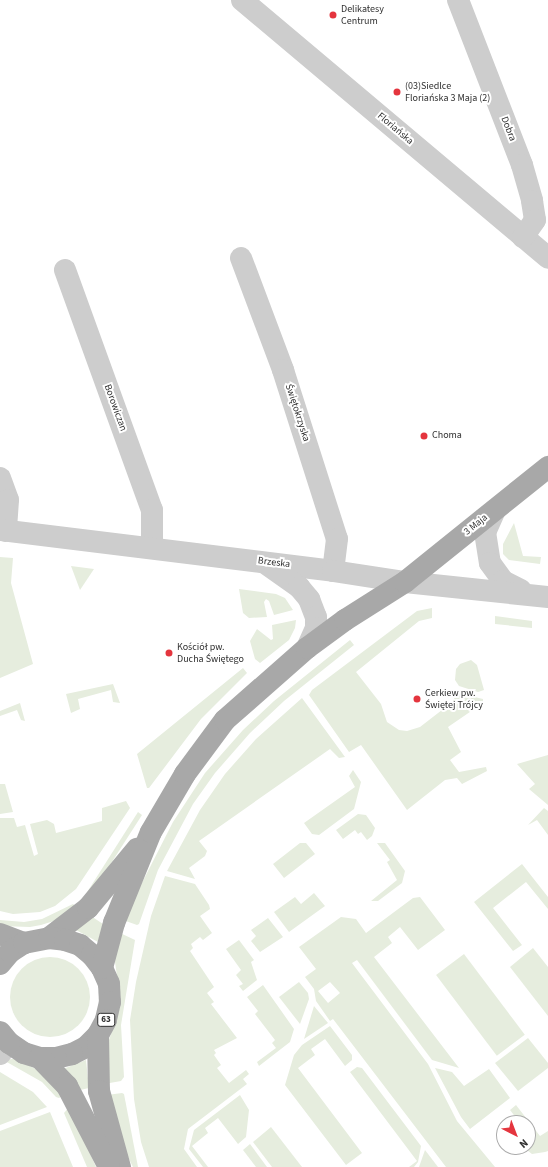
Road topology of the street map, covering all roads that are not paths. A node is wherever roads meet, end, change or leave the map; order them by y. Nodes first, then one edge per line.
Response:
1 (242, 0) edge
2 (458, 0) edge
3 (523, 237) junction
4 (241, 258) dead end
5 (548, 258) edge
6 (65, 270) dead end
7 (548, 467) edge
8 (0, 478) edge
9 (495, 510) junction
10 (3, 530) edge
11 (152, 548) junction
12 (264, 562) junction
13 (333, 571) junction
14 (404, 582) junction
15 (541, 596) edge
16 (307, 648) junction
17 (151, 832) junction
18 (0, 934) edge
19 (49, 938) junction
20 (24, 943) junction
21 (0, 964) edge
22 (102, 968) junction
23 (98, 1035) junction
24 (3, 1043) edge
25 (40, 1058) junction
26 (109, 1167) edge
27 (120, 1167) edge

1 - 3 street, Floriańska
2 - 3 street, Dobra
3 - 5 street, Floriańska
4 - 13 street, Świętokrzyska
6 - 11 street, Borowiczan
7 - 9 main road, 3 Maja
8 - 10 street
9 - 14 main road, 3 Maja
9 - 15 street
10 - 11 street, Brzeska
11 - 12 street, Brzeska
12 - 13 street, Brzeska
12 - 16 street
13 - 14 street, Brzeska
14 - 15 street, Brzeska
14 - 16 main road, 3 Maja
16 - 17 main road, 3 Maja
17 - 19 main road
17 - 22 main road
18 - 20 main road
19 - 20 main road, 63
19 - 22 main road, 63
20 - 21 main road, 63
22 - 23 main road, 63
23 - 25 main road, 63
23 - 27 main road, 63
24 - 25 main road, 63
25 - 26 main road, 63

